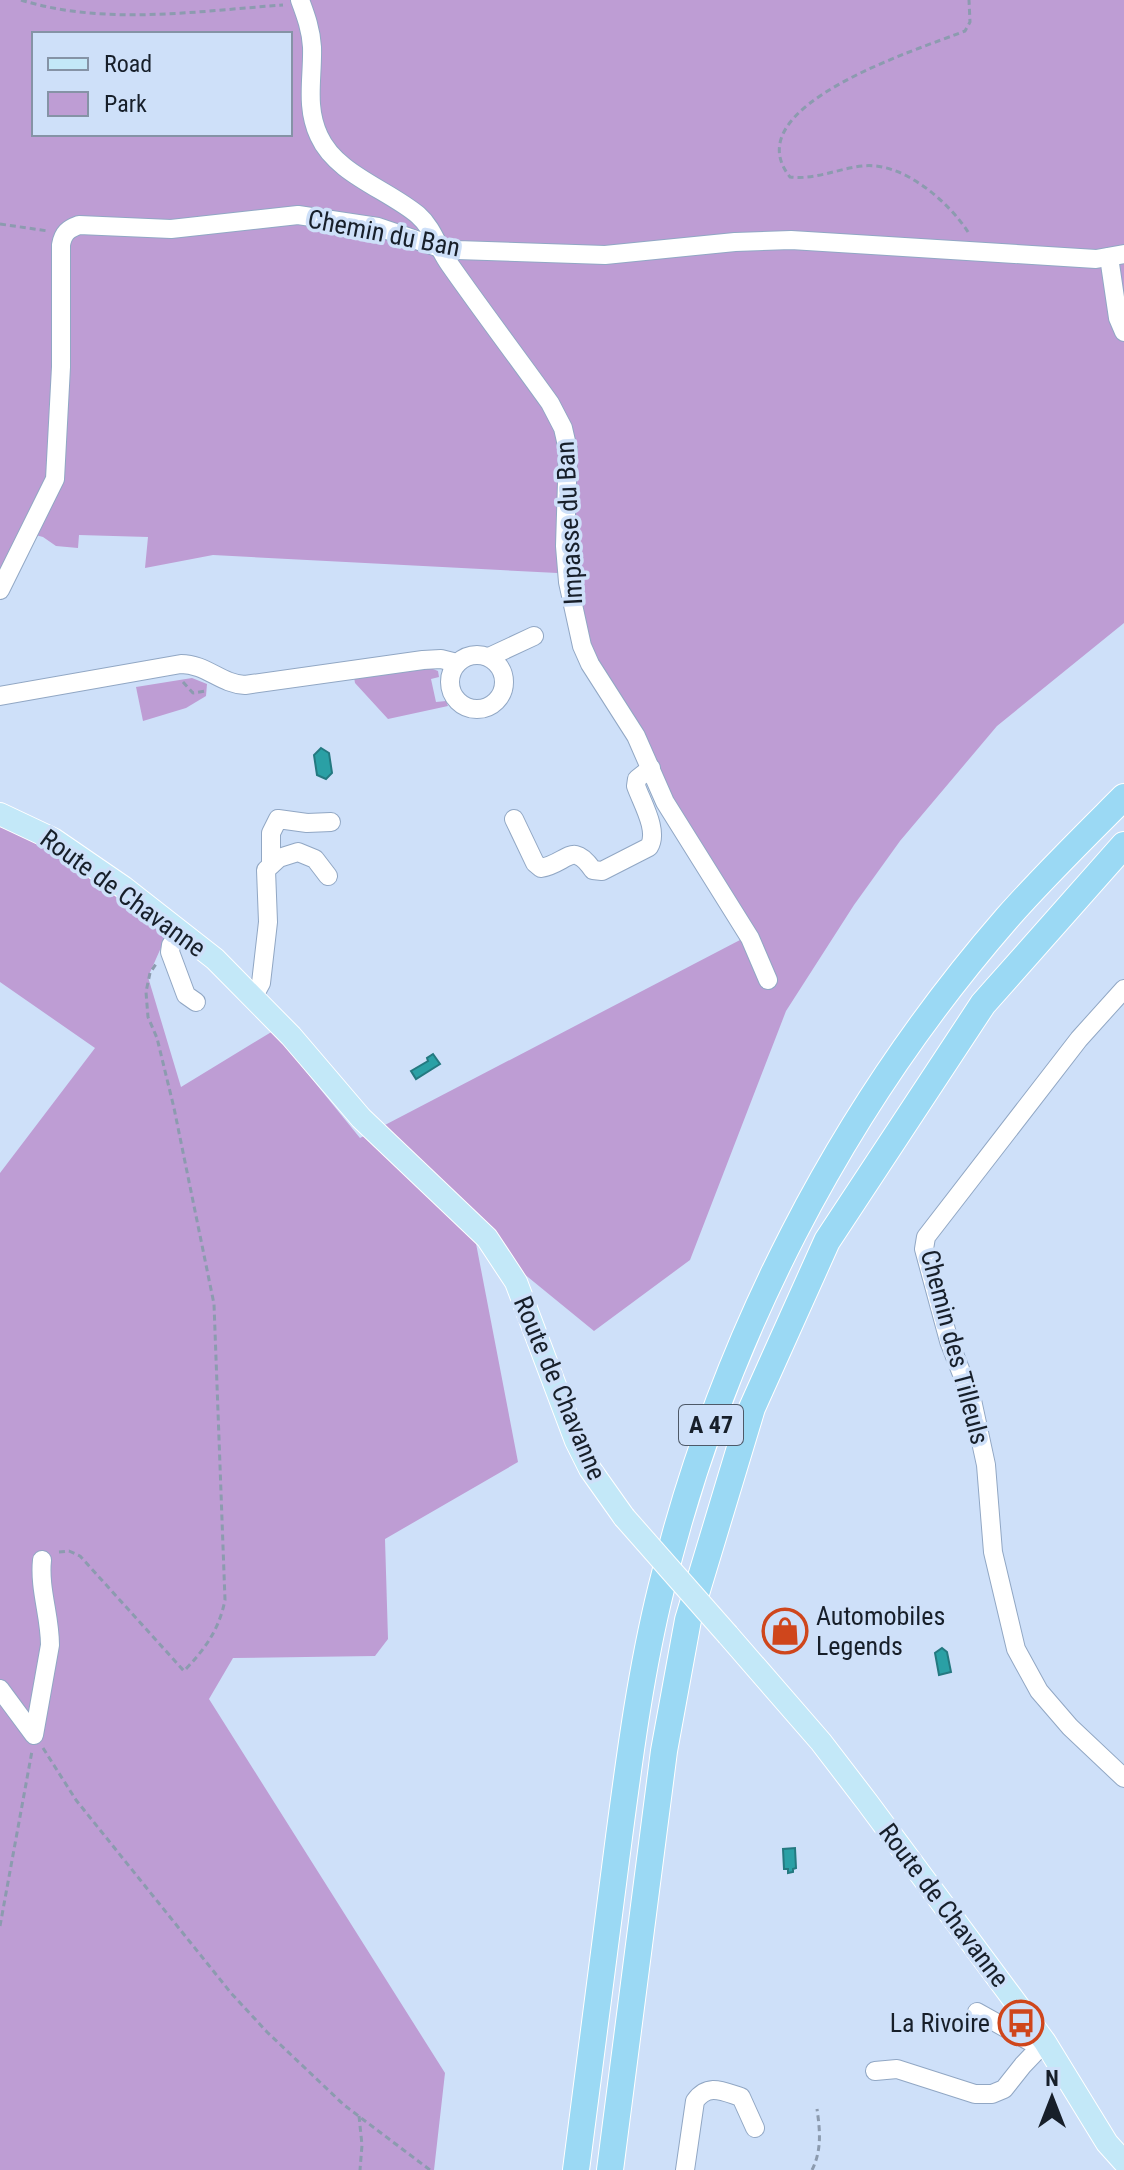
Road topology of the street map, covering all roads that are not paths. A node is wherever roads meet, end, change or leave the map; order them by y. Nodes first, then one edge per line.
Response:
1 (300, 2) edge
2 (440, 248) junction
3 (1117, 256) edge
4 (1124, 332) edge
5 (0, 590) edge
6 (534, 636) dead end
7 (489, 657) junction
8 (457, 663) junction
9 (0, 696) edge
10 (651, 768) junction
11 (1124, 797) edge
12 (0, 814) edge
13 (514, 819) dead end
14 (331, 822) dead end
15 (1124, 845) edge
16 (271, 865) junction
17 (328, 876) dead end
18 (176, 939) junction
19 (768, 980) dead end
20 (1124, 989) edge
21 (254, 996) junction
22 (196, 1002) dead end
23 (42, 1560) road end
24 (0, 1689) edge
25 (1124, 1778) edge
26 (977, 2012) dead end
27 (1045, 2042) junction
28 (875, 2071) dead end
29 (755, 2128) dead end
30 (1124, 2162) edge
31 (576, 2170) edge
32 (610, 2170) edge
33 (685, 2170) edge

1 - 2 street, Impasse du Ban
2 - 3 street, Chemin du Ban
2 - 5 street, Chemin du Ban
2 - 10 street, Impasse du Ban
3 - 4 street
6 - 7 street
7 - 8 street
7 - 8 street
8 - 9 street
10 - 13 street
10 - 19 street, Impasse du Ban
11 - 31 highway, A 47
12 - 18 main road, Route de Chavanne
14 - 16 street
15 - 32 highway, A 47
16 - 17 street
16 - 21 street
18 - 21 main road, Route de Chavanne
18 - 22 street
20 - 25 street, Chemin des Tilleuls
21 - 27 main road, Route de Chavanne, bridge
23 - 24 street
26 - 27 street
27 - 28 street
27 - 30 main road, Route de Chavanne
29 - 33 street

